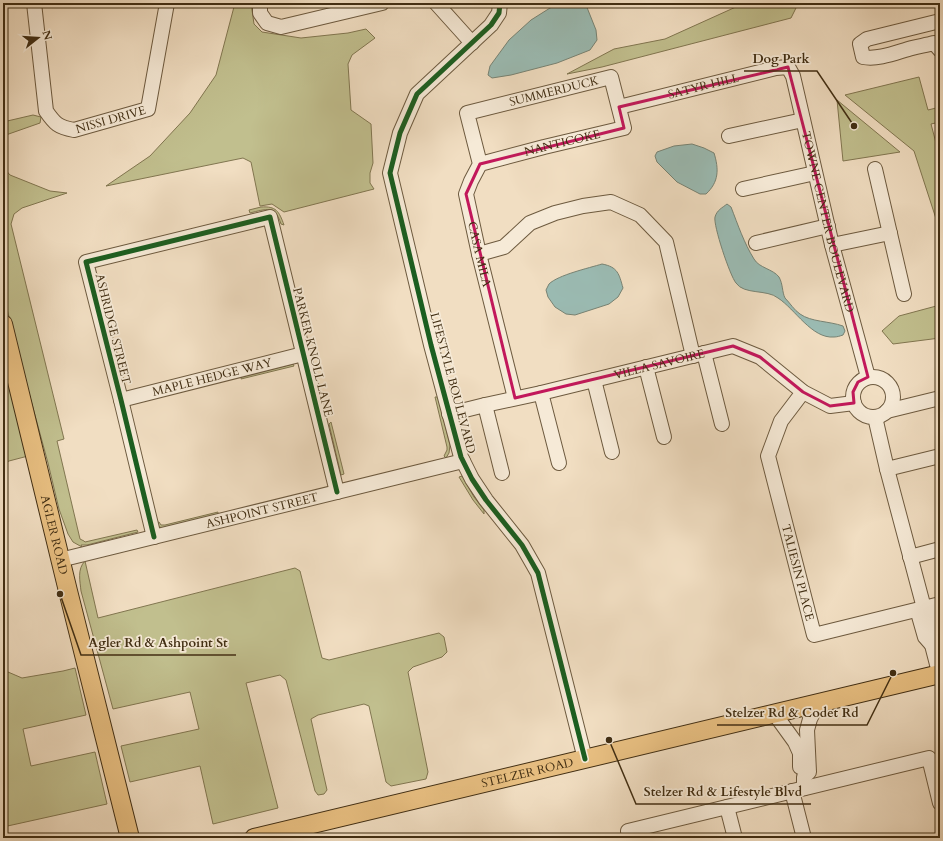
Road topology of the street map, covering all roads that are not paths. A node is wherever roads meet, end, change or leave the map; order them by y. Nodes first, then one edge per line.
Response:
1 (34, 3) edge
2 (167, 3) edge
3 (260, 3) edge
4 (382, 3) edge
5 (436, 3) edge
6 (500, 3) edge
7 (940, 21) edge
8 (472, 43) junction
9 (940, 50) edge
10 (788, 67) joint
11 (619, 107) junction
12 (803, 120) junction
13 (729, 136) dead end
14 (480, 164) junction
15 (875, 169) dead end
16 (815, 173) junction
17 (743, 189) dead end
18 (270, 217) joint
19 (828, 226) junction
20 (890, 233) junction
21 (756, 243) dead end
22 (832, 246) junction
23 (480, 254) junction
24 (904, 294) dead end
25 (3, 324) edge
26 (303, 354) junction
27 (699, 354) junction
28 (646, 367) junction
29 (868, 377) junction
30 (594, 380) junction
31 (803, 392) junction
32 (541, 393) junction
33 (515, 398) junction
34 (940, 398) edge
35 (121, 400) junction
36 (854, 404) junction
37 (486, 405) junction
38 (449, 414) junction
39 (881, 414) junction
40 (722, 424) dead end
41 (664, 437) dead end
42 (612, 452) dead end
43 (940, 456) edge
44 (463, 461) junction
45 (558, 463) dead end
46 (887, 469) junction
47 (502, 473) dead end
48 (337, 492) junction
49 (154, 537) junction
50 (940, 549) edge
51 (910, 557) junction
52 (60, 560) junction
53 (940, 604) edge
54 (924, 608) junction
55 (940, 675) edge
56 (818, 703) junction
57 (774, 713) junction
58 (585, 759) junction
59 (800, 786) junction
60 (940, 803) edge
61 (727, 807) junction
62 (629, 834) edge
63 (130, 838) edge
64 (254, 838) edge
65 (735, 838) edge
66 (804, 838) edge

1 - 2 street, NISSI DRIVE
3 - 4 street
5 - 8 street
6 - 8 street, LIFESTYLE BOULEVARD
7 - 9 street
8 - 38 street, LIFESTYLE BOULEVARD
10 - 11 street, SATYR HILL
10 - 12 street, TOWNE CENTER BOULEVARD
11 - 14 street, NANTICOKE
11 - 14 street, SUMMERDUCK
12 - 13 street
12 - 16 street, TOWNE CENTER BOULEVARD
14 - 23 street, CASA MILA
15 - 20 street
16 - 17 street
16 - 19 street, TOWNE CENTER BOULEVARD
18 - 26 street, PARKER KNOLL LANE
18 - 35 street, ASHRIDGE STREET
19 - 21 street
19 - 22 street, TOWNE CENTER BOULEVARD
20 - 22 street
20 - 24 street
22 - 29 street, TOWNE CENTER BOULEVARD
23 - 27 street
23 - 33 street, CASA MILA
25 - 52 main road, AGLER ROAD
26 - 35 street, MAPLE HEDGE WAY
26 - 48 street, PARKER KNOLL LANE
27 - 28 street, VILLA SAVOIRE
27 - 31 street, VILLA SAVOIRE
27 - 40 street
28 - 30 street, VILLA SAVOIRE
28 - 41 street
29 - 36 street
29 - 39 street
30 - 32 street, VILLA SAVOIRE
30 - 42 street
31 - 36 street, VILLA SAVOIRE
31 - 54 street, TALIESIN PLACE
32 - 33 street, VILLA SAVOIRE
32 - 45 street
33 - 37 street, VILLA SAVOIRE
34 - 39 street
35 - 49 street, ASHRIDGE STREET
36 - 39 street
37 - 38 street, VILLA SAVOIRE
37 - 47 street
38 - 44 street, LIFESTYLE BOULEVARD
39 - 46 street
43 - 46 street
44 - 48 street, ASHPOINT STREET
44 - 58 street, LIFESTYLE BOULEVARD
46 - 51 street
48 - 49 street, ASHPOINT STREET
49 - 52 street, ASHPOINT STREET
50 - 51 street
51 - 54 street
52 - 63 main road, AGLER ROAD
53 - 54 street, TALIESIN PLACE
54 - 55 street
55 - 56 main road, STELZER ROAD
56 - 57 main road, STELZER ROAD
56 - 59 street
57 - 58 main road, STELZER ROAD
57 - 59 street
58 - 64 main road, STELZER ROAD
59 - 60 street
59 - 61 street
59 - 66 street
61 - 62 street
61 - 65 street

